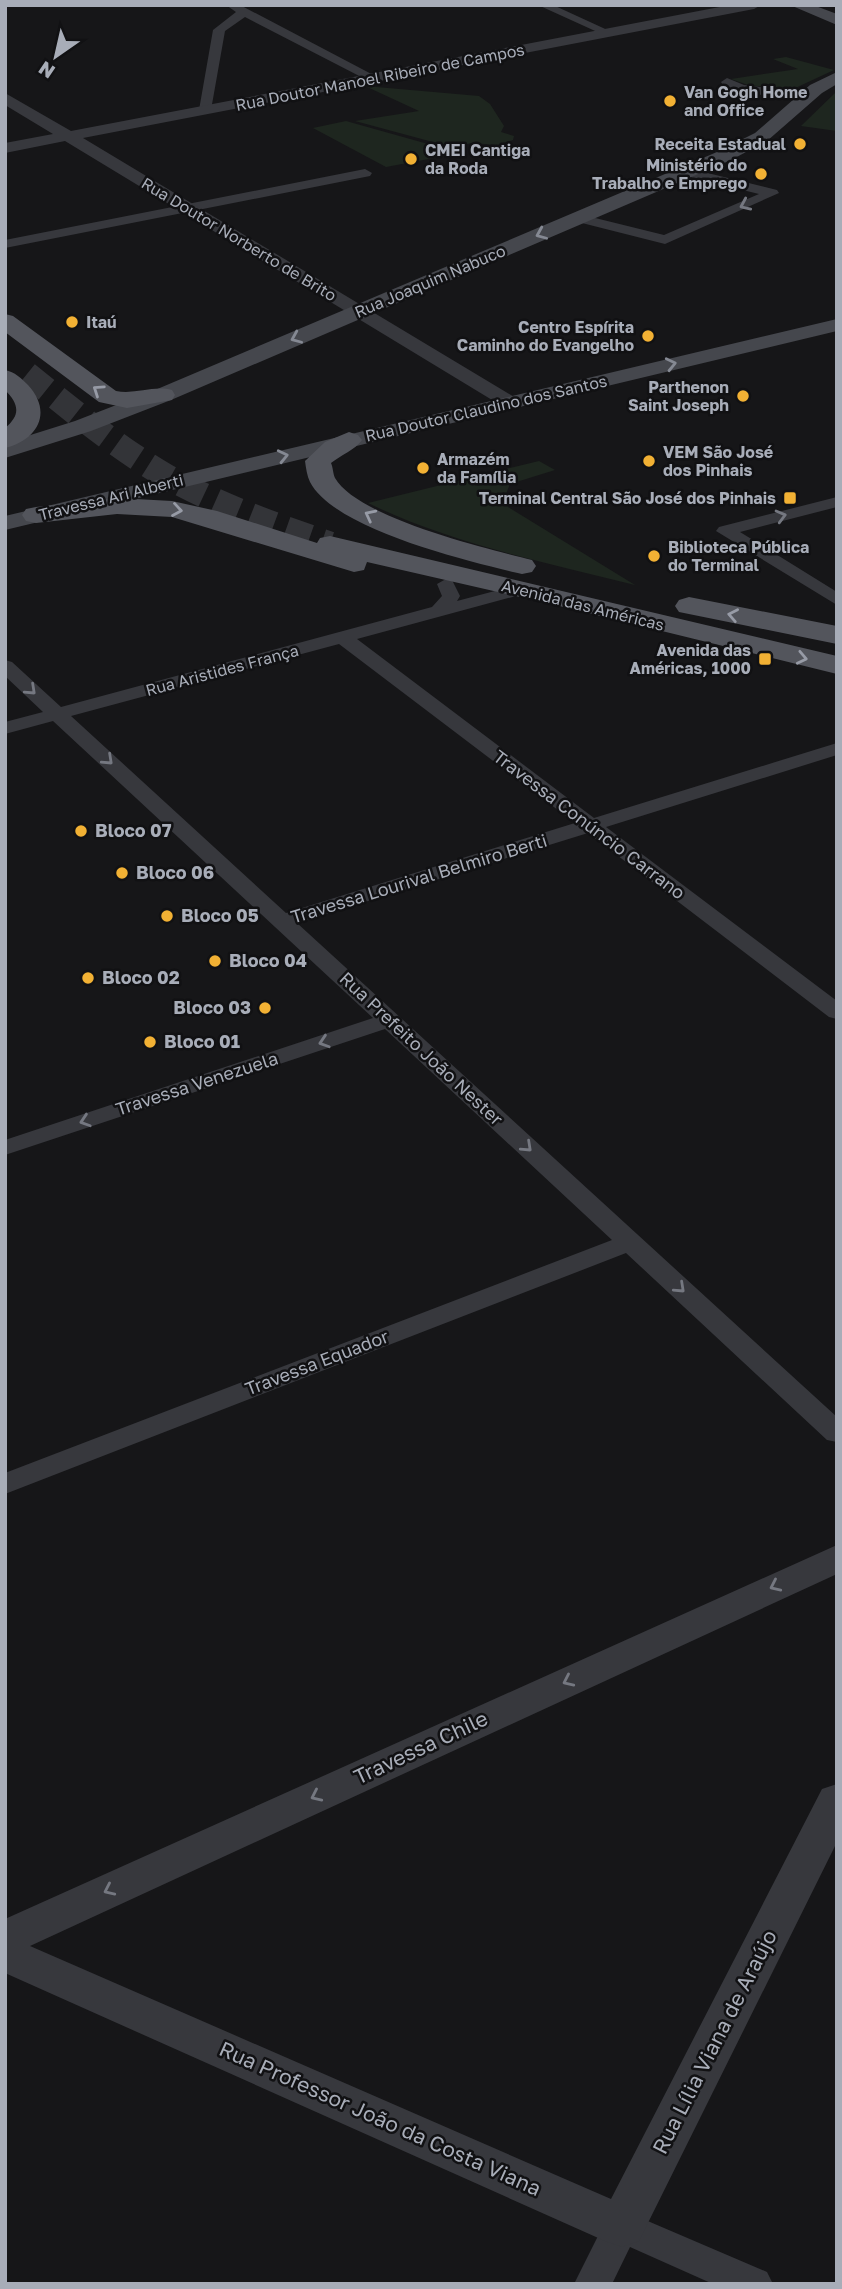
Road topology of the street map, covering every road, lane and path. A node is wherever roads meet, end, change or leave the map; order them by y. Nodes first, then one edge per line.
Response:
1 (231, 5) edge
2 (543, 5) edge
3 (754, 5) edge
4 (798, 5) edge
5 (244, 12) junction
6 (837, 20) edge
7 (608, 33) junction
8 (837, 77) edge
9 (373, 78) junction
10 (727, 82) dead end
11 (807, 97) junction
12 (5, 98) edge
13 (205, 110) junction
14 (69, 136) junction
15 (5, 148) edge
16 (687, 172) junction
17 (365, 173) dead end
18 (188, 208) junction
19 (579, 218) junction
20 (5, 244) edge
21 (359, 312) junction
22 (5, 321) edge
23 (837, 325) edge
24 (5, 333) edge
25 (5, 357) edge
26 (27, 373) edge
27 (163, 395) junction
28 (509, 402) junction
29 (5, 440) edge
30 (349, 440) junction
31 (5, 451) edge
32 (216, 471) joint
33 (837, 502) edge
34 (36, 515) junction
35 (5, 523) edge
36 (574, 582) junction
37 (516, 588) junction
38 (443, 598) junction
39 (837, 600) edge
40 (837, 635) edge
41 (342, 637) junction
42 (5, 666) edge
43 (837, 666) edge
44 (57, 714) junction
45 (5, 728) edge
46 (837, 749) edge
47 (590, 825) junction
48 (282, 921) junction
49 (837, 1012) edge
50 (389, 1020) junction
51 (5, 1148) edge
52 (629, 1242) junction
53 (837, 1433) edge
54 (5, 1484) edge
55 (837, 1558) edge
56 (837, 1800) edge
57 (5, 1938) edge
58 (5, 1954) edge
59 (622, 2226) junction
60 (593, 2284) edge
61 (754, 2284) edge

1 - 5 street
2 - 7 street
3 - 7 street, Rua Doutor Manoel Ribeiro de Campos
4 - 6 main road
5 - 9 street
5 - 13 street
7 - 9 street, Rua Doutor Manoel Ribeiro de Campos
8 - 11 main road, Rua Joaquim Nabuco
9 - 13 street, Rua Doutor Manoel Ribeiro de Campos
10 - 11 street
11 - 16 main road, Rua Joaquim Nabuco
12 - 14 street, Rua Doutor Norberto de Brito
13 - 14 street, Rua Doutor Manoel Ribeiro de Campos
14 - 15 street, Rua Doutor Manoel Ribeiro de Campos
14 - 18 street, Rua Doutor Norberto de Brito
16 - 19 main road, Rua Joaquim Nabuco
16 -> 19 street
17 - 18 street
18 - 20 street
18 - 21 street, Rua Doutor Norberto de Brito
19 -> 21 main road, Rua Joaquim Nabuco
21 -> 27 main road, Rua Joaquim Nabuco
21 - 28 street, Rua Doutor Norberto de Brito
27 -> 22 main road
28 -> 23 main road, Rua Doutor Claudino dos Santos
24 - 26 main road
25 - 26 main road
26 - 29 main road
27 - 31 main road, Rua Joaquim Nabuco
28 - 30 main road, Rua Doutor Claudino dos Santos
32 -> 30 main road, Rua Doutor Claudino dos Santos
36 -> 30 main road
32 - 34 main road, Travessa Ari Alberti
39 -> 33 street
34 - 35 main road, Travessa Ari Alberti
34 -> 38 main road
36 - 37 main road, Avenida das Américas
40 -> 36 main road, Avenida das Américas
37 - 38 main road
37 -> 43 main road, Avenida das Américas
38 - 41 street, Rua Aristides França
41 - 44 street, Rua Aristides França
41 - 47 street, Travessa Conúncio Carrano
42 -> 44 street, Rua Prefeito João Nester
44 - 45 street, Rua Aristides França
44 -> 48 street, Rua Prefeito João Nester
46 - 47 street, Travessa Lourival Belmiro Berti
47 - 48 street, Travessa Lourival Belmiro Berti
47 - 49 street, Travessa Conúncio Carrano
48 - 50 street, Rua Prefeito João Nester
50 -> 51 street, Travessa Venezuela
50 -> 52 street, Rua Prefeito João Nester
52 -> 53 street, Rua Prefeito João Nester
52 - 54 street, Travessa Equador
55 -> 57 street, Travessa Chile
56 - 59 street, Rua Lília Viana de Araújo
58 - 59 street, Rua Professor João da Costa Viana
59 - 60 street, Rua Lília Viana de Araújo
59 - 61 street, Rua Professor João da Costa Viana

